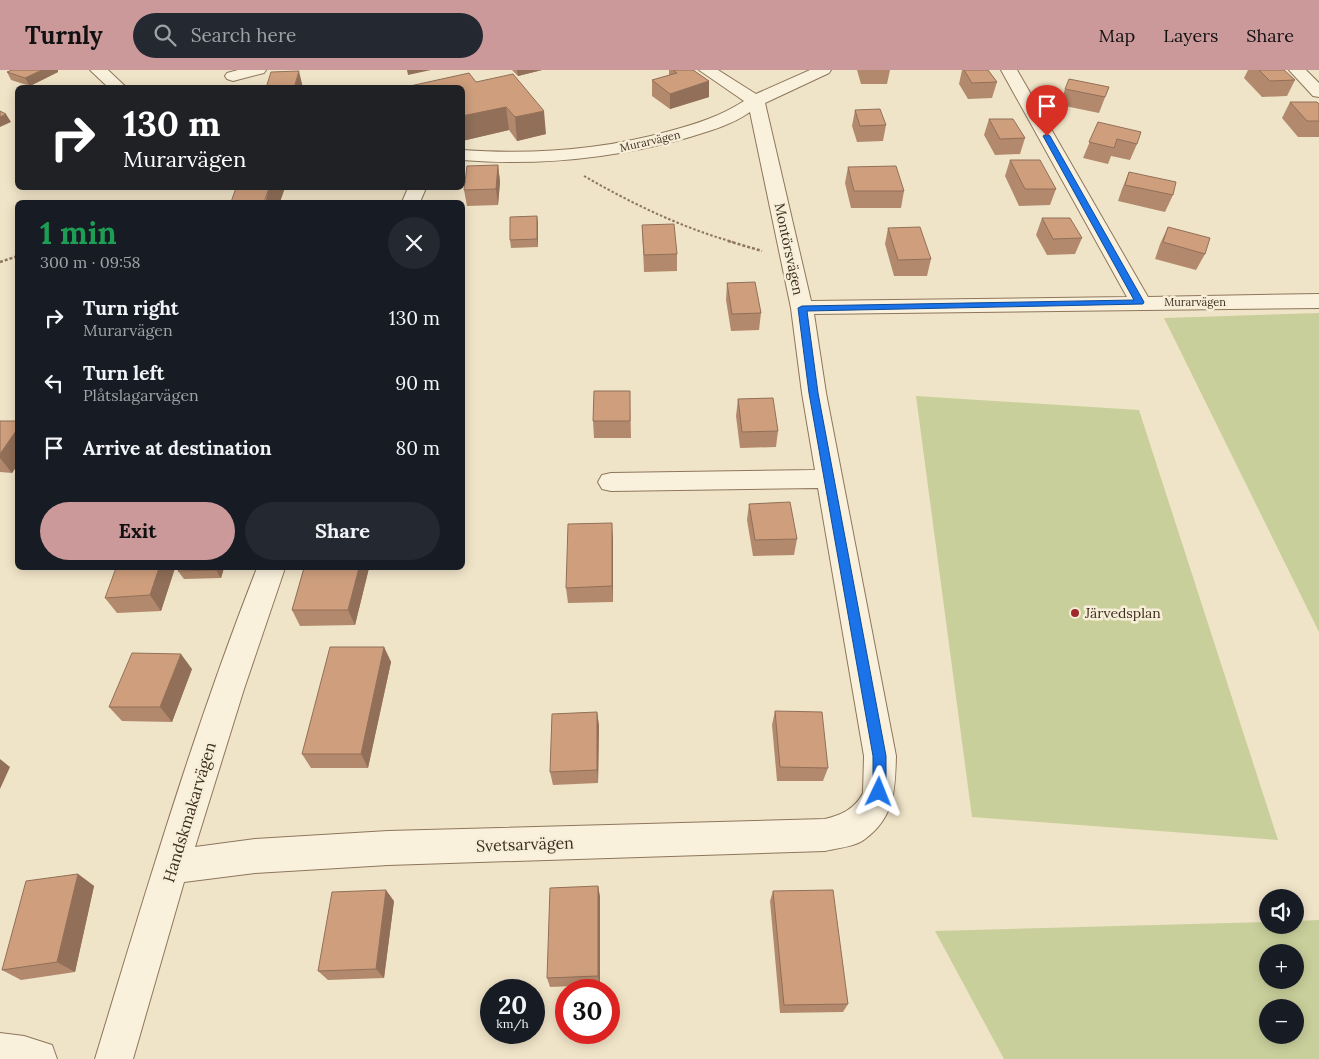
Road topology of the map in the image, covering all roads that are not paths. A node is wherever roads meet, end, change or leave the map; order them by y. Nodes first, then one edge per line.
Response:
1 (98, 70) edge
2 (258, 70) edge
3 (707, 70) edge
4 (823, 70) edge
5 (1009, 70) edge
6 (1297, 70) edge
7 (231, 73) edge
8 (116, 85) edge
9 (221, 85) edge
10 (1319, 92) edge
11 (756, 102) junction
12 (465, 155) edge
13 (1319, 300) edge
14 (1140, 302) junction
15 (802, 308) junction
16 (829, 478) junction
17 (611, 482) dead end
18 (270, 570) edge
19 (872, 809) joint
20 (171, 867) junction
21 (0, 1052) edge
22 (38, 1059) edge
23 (114, 1059) edge

1 - 8 street
2 - 7 street
3 - 11 street
4 - 11 street, Murarvägen
5 - 14 street
6 - 10 street
7 - 9 street
11 - 12 street, Murarvägen
11 - 15 street, Montörsvägen
13 - 14 street, Murarvägen
14 - 15 street, Murarvägen
15 - 16 street, Montörsvägen
16 - 17 street
16 - 19 street, Montörsvägen
18 - 20 street, Handskmakarvägen
19 - 20 street, Svetsarvägen
20 - 23 street, Handskmakarvägen
21 - 22 street

